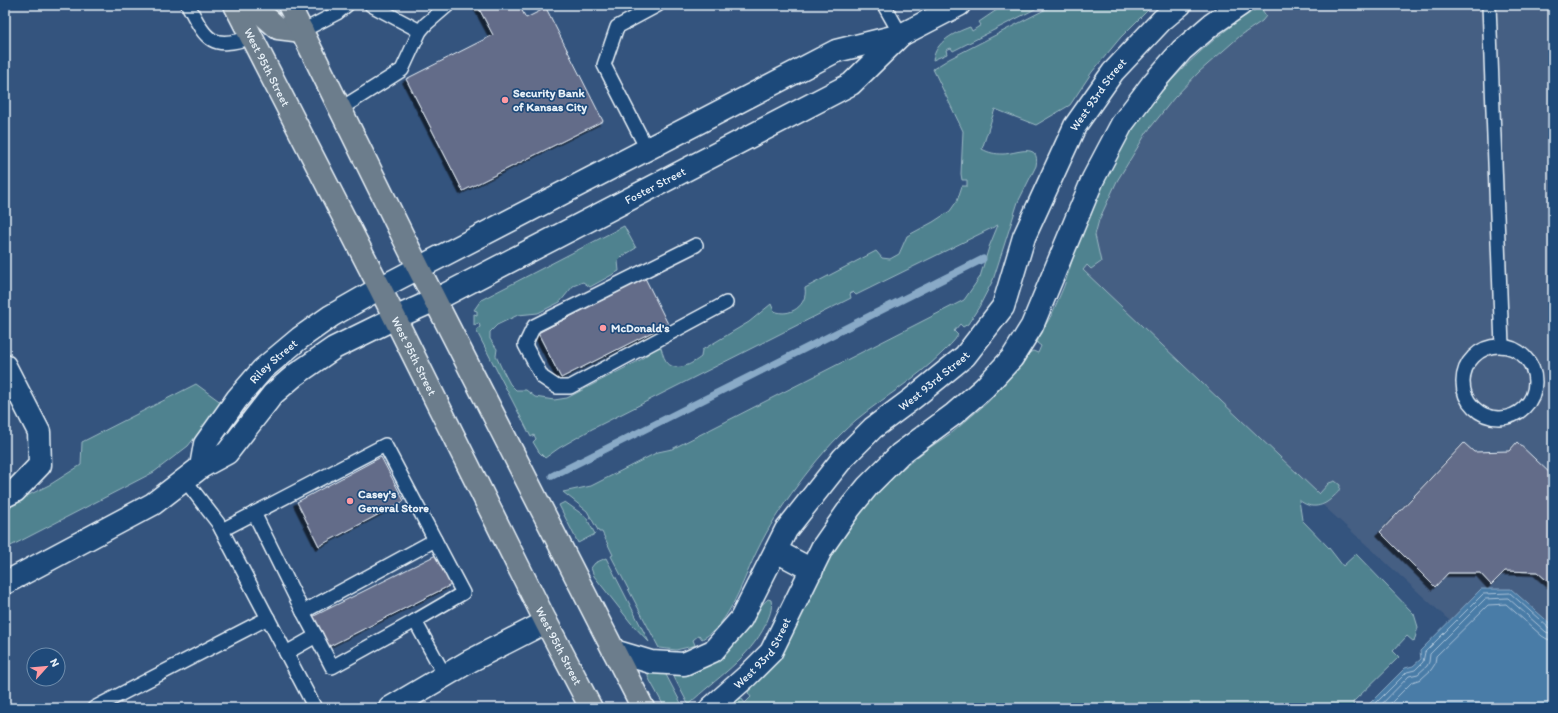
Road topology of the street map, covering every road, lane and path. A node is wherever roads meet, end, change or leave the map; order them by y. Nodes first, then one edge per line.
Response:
1 (188, 5) edge
2 (235, 5) edge
3 (257, 5) edge
4 (288, 5) edge
5 (348, 5) edge
6 (371, 5) edge
7 (448, 5) edge
8 (658, 5) edge
9 (884, 5) edge
10 (959, 5) edge
11 (1180, 5) edge
12 (1240, 5) edge
13 (1489, 5) edge
14 (302, 31) junction
15 (420, 31) junction
16 (901, 35) junction
17 (251, 37) junction
18 (340, 109) junction
19 (647, 148) junction
20 (696, 245) dead end
21 (418, 267) junction
22 (380, 288) junction
23 (435, 300) junction
24 (726, 303) dead end
25 (395, 318) junction
26 (1502, 346) junction
27 (5, 366) edge
28 (193, 473) junction
29 (5, 496) edge
30 (254, 514) junction
31 (222, 530) junction
32 (435, 540) junction
33 (776, 551) junction
34 (812, 570) junction
35 (5, 583) edge
36 (303, 612) junction
37 (268, 618) junction
38 (415, 620) junction
39 (546, 622) junction
40 (316, 636) junction
41 (614, 651) junction
42 (286, 653) junction
43 (445, 676) junction
44 (94, 708) edge
45 (315, 708) edge
46 (390, 708) edge
47 (591, 708) edge
48 (643, 708) edge
49 (711, 708) edge

1 - 17 lane
2 - 17 main road, West 95th Street
3 - 14 main road
4 - 14 main road
5 - 14 lane
6 - 15 lane
7 - 15 lane
8 - 19 lane
9 - 16 lane
10 - 16 street, Foster Street
11 - 33 street, West 93rd Street
12 - 34 street, West 93rd Street
13 - 26 lane
14 - 18 main road
15 - 18 lane
16 - 19 street, Foster Street
16 - 23 street, Foster Street
17 - 22 main road, West 95th Street
18 - 21 main road
19 - 21 street, Foster Street
20 - 24 lane
21 - 22 street, Foster Street
21 - 23 main road
22 - 25 main road, West 95th Street
22 - 28 street, Riley Street
23 - 25 street, Foster Street
23 - 41 main road
25 - 28 street, Riley Street
25 - 39 main road, West 95th Street
26 - 26 lane
27 - 29 street
28 - 31 lane
28 - 35 street, Riley Street
30 - 31 lane
30 - 32 lane
30 - 36 lane
31 - 37 lane
32 - 36 lane
32 - 38 lane
33 - 34 street
33 - 41 street, West 93rd Street
34 - 49 street, West 93rd Street
36 - 40 lane
37 - 42 lane
37 - 44 lane
38 - 40 lane
38 - 43 lane
39 - 43 street
39 - 47 main road, West 95th Street
40 - 42 lane
41 - 48 main road
42 - 45 lane
43 - 46 street

